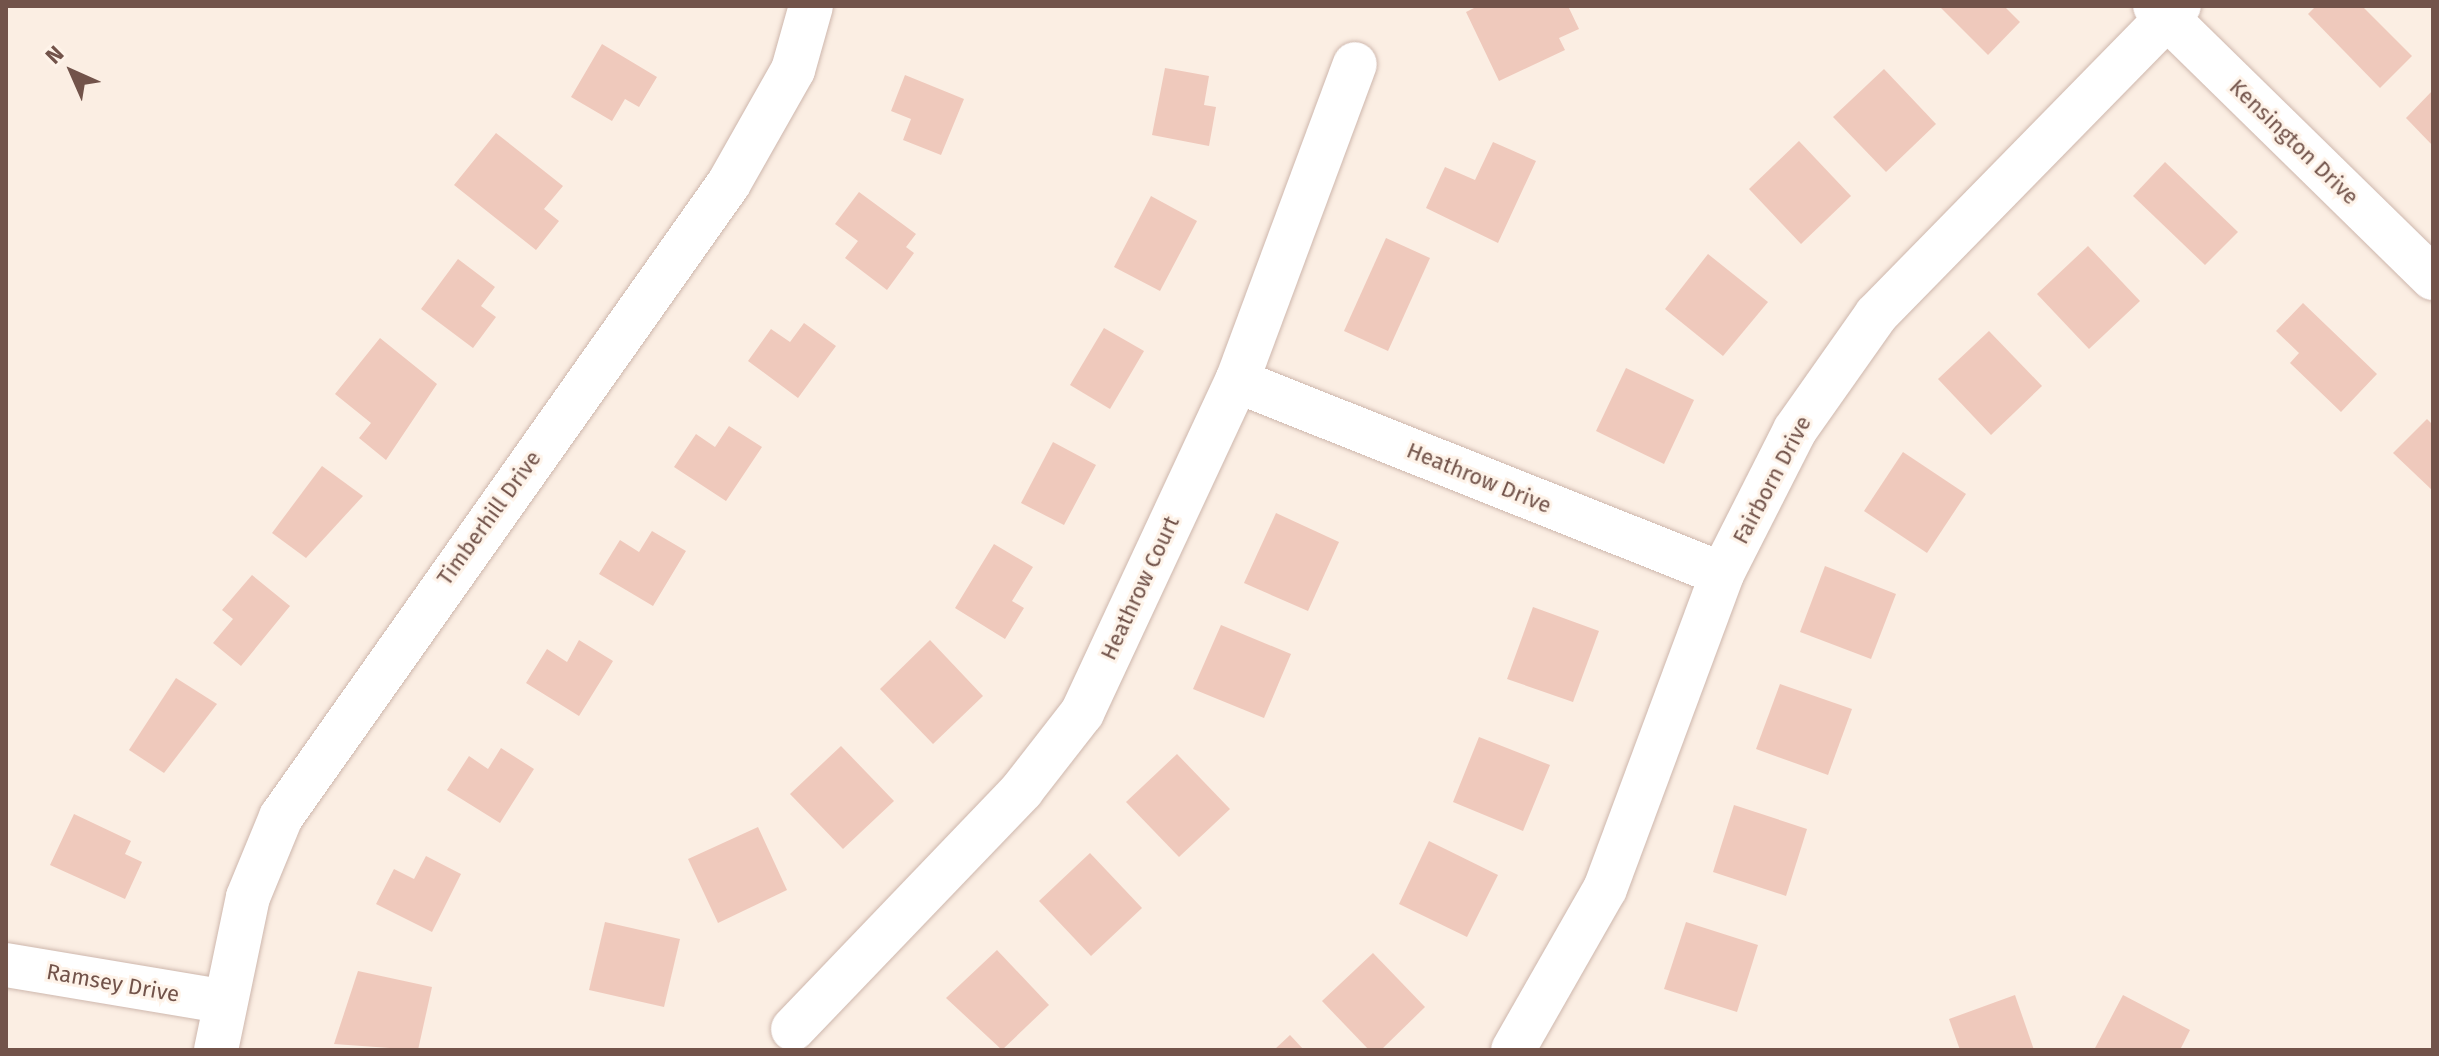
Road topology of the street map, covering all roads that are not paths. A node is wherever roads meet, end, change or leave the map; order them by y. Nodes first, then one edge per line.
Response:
1 (811, 6) edge
2 (2167, 10) edge
3 (1355, 64) dead end
4 (2433, 278) edge
5 (1237, 381) junction
6 (1722, 574) junction
7 (6, 965) edge
8 (221, 1001) junction
9 (793, 1029) dead end
10 (216, 1050) edge
11 (1513, 1050) edge

1 - 8 street, Timberhill Drive
2 - 4 street, Kensington Drive
2 - 6 street, Fairborn Drive
3 - 5 street, Heathrow Court
5 - 6 street, Heathrow Drive
5 - 9 street, Heathrow Court
6 - 11 street, Fairborn Drive
7 - 8 street, Ramsey Drive
8 - 10 street, Timberhill Drive

